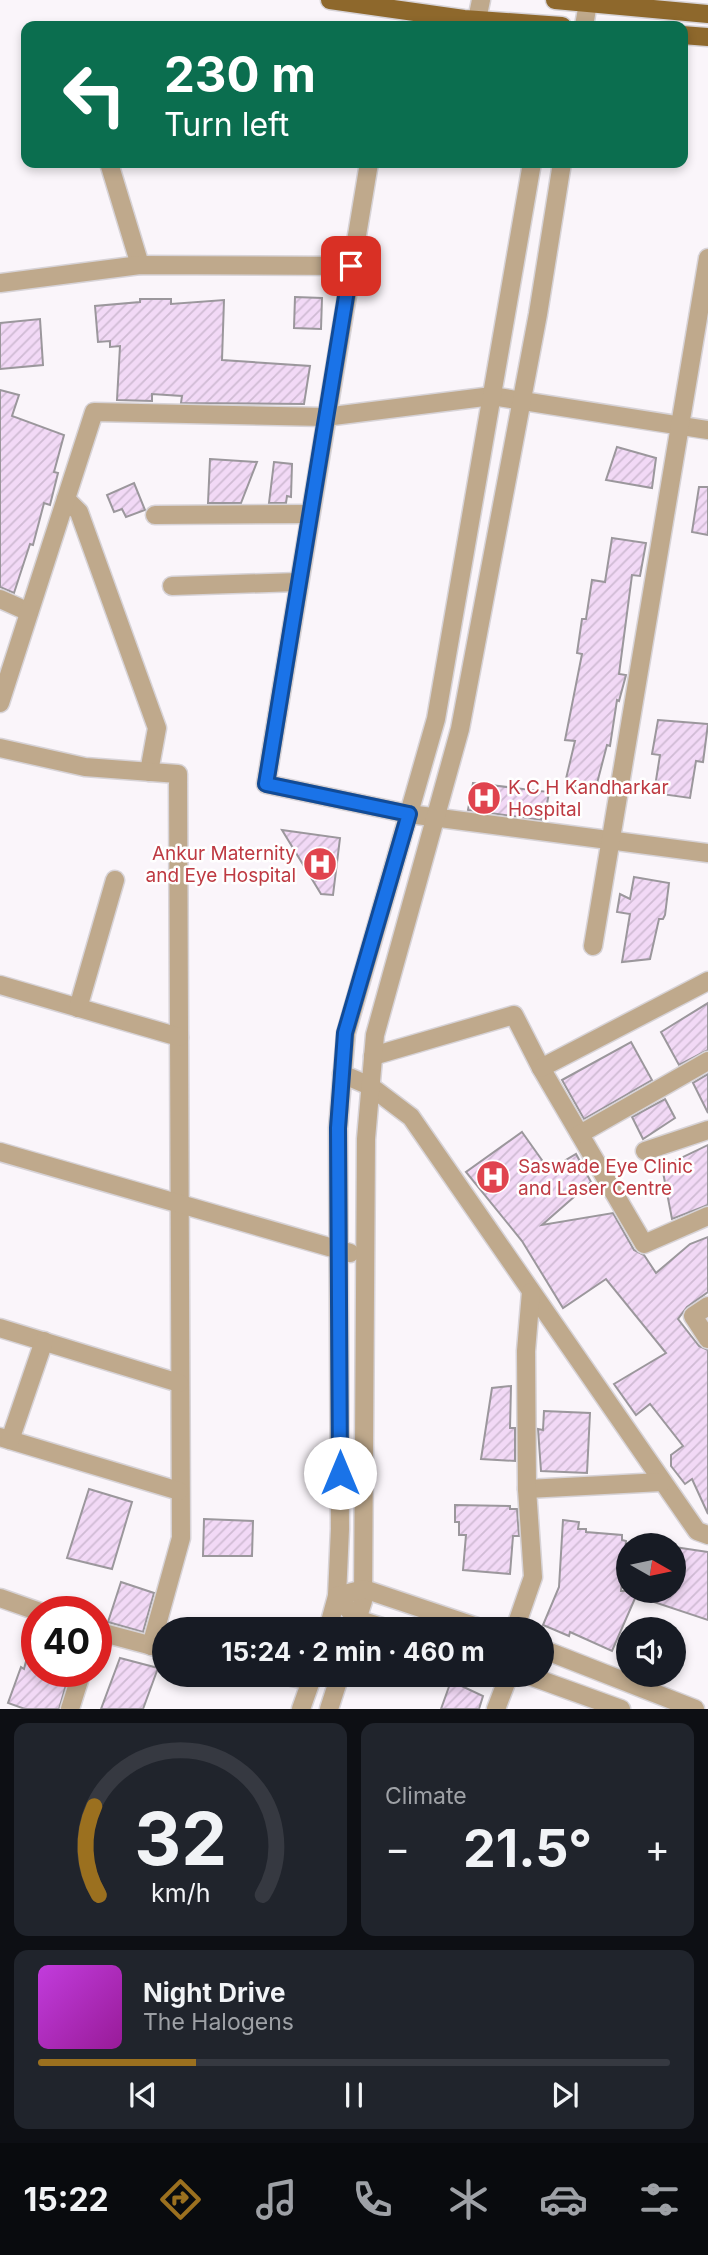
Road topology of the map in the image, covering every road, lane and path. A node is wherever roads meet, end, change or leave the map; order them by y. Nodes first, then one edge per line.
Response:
1 (330, 0) edge
2 (481, 0) edge
3 (557, 0) edge
4 (588, 3) junction
5 (708, 14) edge
6 (477, 20) junction
7 (490, 21) edge
8 (555, 21) edge
9 (585, 21) edge
10 (688, 35) edge
11 (708, 37) edge
12 (110, 168) edge
13 (368, 168) edge
14 (531, 168) edge
15 (561, 168) edge
16 (708, 258) edge
17 (140, 265) junction
18 (351, 266) junction
19 (0, 283) edge
20 (492, 396) junction
21 (522, 401) junction
22 (325, 417) junction
23 (680, 426) junction
24 (708, 430) edge
25 (66, 499) junction
26 (309, 514) junction
27 (155, 515) dead end
28 (298, 582) junction
29 (172, 586) dead end
30 (0, 599) edge
31 (30, 612) junction
32 (0, 703) edge
33 (0, 748) edge
34 (149, 772) junction
35 (409, 814) junction
36 (436, 817) junction
37 (609, 840) junction
38 (708, 853) edge
39 (115, 880) dead end
40 (593, 946) dead end
41 (708, 981) edge
42 (0, 985) edge
43 (78, 1008) junction
44 (179, 1037) junction
45 (373, 1056) junction
46 (708, 1061) edge
47 (541, 1068) junction
48 (342, 1074) junction
49 (370, 1086) junction
50 (708, 1130) edge
51 (580, 1134) junction
52 (645, 1151) dead end
53 (0, 1152) edge
54 (179, 1205) junction
55 (708, 1216) edge
56 (339, 1250) junction
57 (365, 1257) junction
58 (531, 1292) junction
59 (708, 1306) edge
60 (0, 1328) edge
61 (708, 1339) edge
62 (44, 1342) junction
63 (179, 1383) junction
64 (5, 1439) edge
65 (662, 1482) junction
66 (527, 1489) junction
67 (179, 1491) junction
68 (708, 1535) edge
69 (364, 1589) junction
70 (337, 1596) junction
71 (0, 1598) edge
72 (21, 1605) edge
73 (164, 1617) edge
74 (331, 1617) edge
75 (351, 1617) edge
76 (358, 1617) edge
77 (447, 1617) edge
78 (519, 1617) edge
79 (112, 1635) edge
80 (152, 1645) edge
81 (554, 1654) edge
82 (554, 1685) edge
83 (77, 1687) edge
84 (309, 1687) edge
85 (336, 1687) edge
86 (504, 1687) edge
87 (70, 1709) edge
88 (301, 1709) edge
89 (329, 1709) edge
90 (496, 1709) edge
91 (621, 1709) edge
92 (695, 1709) edge

1 - 6 main road
2 - 6 street
3 - 4 main road
3 - 8 street
4 - 5 main road
4 - 9 street
6 - 7 main road
10 - 11 main road
12 - 17 street
13 - 18 street
14 - 20 street
15 - 21 street
16 - 23 street
17 - 18 street
17 - 19 street
18 - 22 street
20 - 21 street
20 - 22 street
20 - 35 street
21 - 23 street
21 - 36 street
22 - 25 street
22 - 26 street
23 - 24 street
23 - 37 street
25 - 31 street
25 - 34 street
26 - 27 street
26 - 28 street
28 - 29 street
28 - 35 street
30 - 31 street
31 - 32 street
33 - 34 street
34 - 44 street
35 - 36 street
35 - 48 street
36 - 37 street
36 - 45 street
37 - 38 street
37 - 40 street
39 - 43 street
41 - 47 street
42 - 43 street
43 - 44 street
44 - 54 street
45 - 47 street
45 - 49 street
46 - 51 street
47 - 51 street
48 - 49 street
48 - 56 street
49 - 57 street
49 - 58 street
50 - 52 street
51 - 55 street
53 - 54 street
54 - 56 street
54 - 63 street
56 - 57 street
56 - 70 street
57 - 69 street
58 - 65 street
58 - 66 street
59 - 61 street
60 - 62 street
62 - 63 street
62 - 64 street
63 - 67 street
64 - 67 street
65 - 66 street
65 - 68 street
66 - 78 street
67 - 73 street
69 - 70 street
69 - 76 street
69 - 77 street
70 - 74 street
70 - 75 street
71 - 72 street
79 - 80 street
81 - 92 street
82 - 91 street
83 - 87 street
84 - 88 street
85 - 89 street
86 - 90 street

